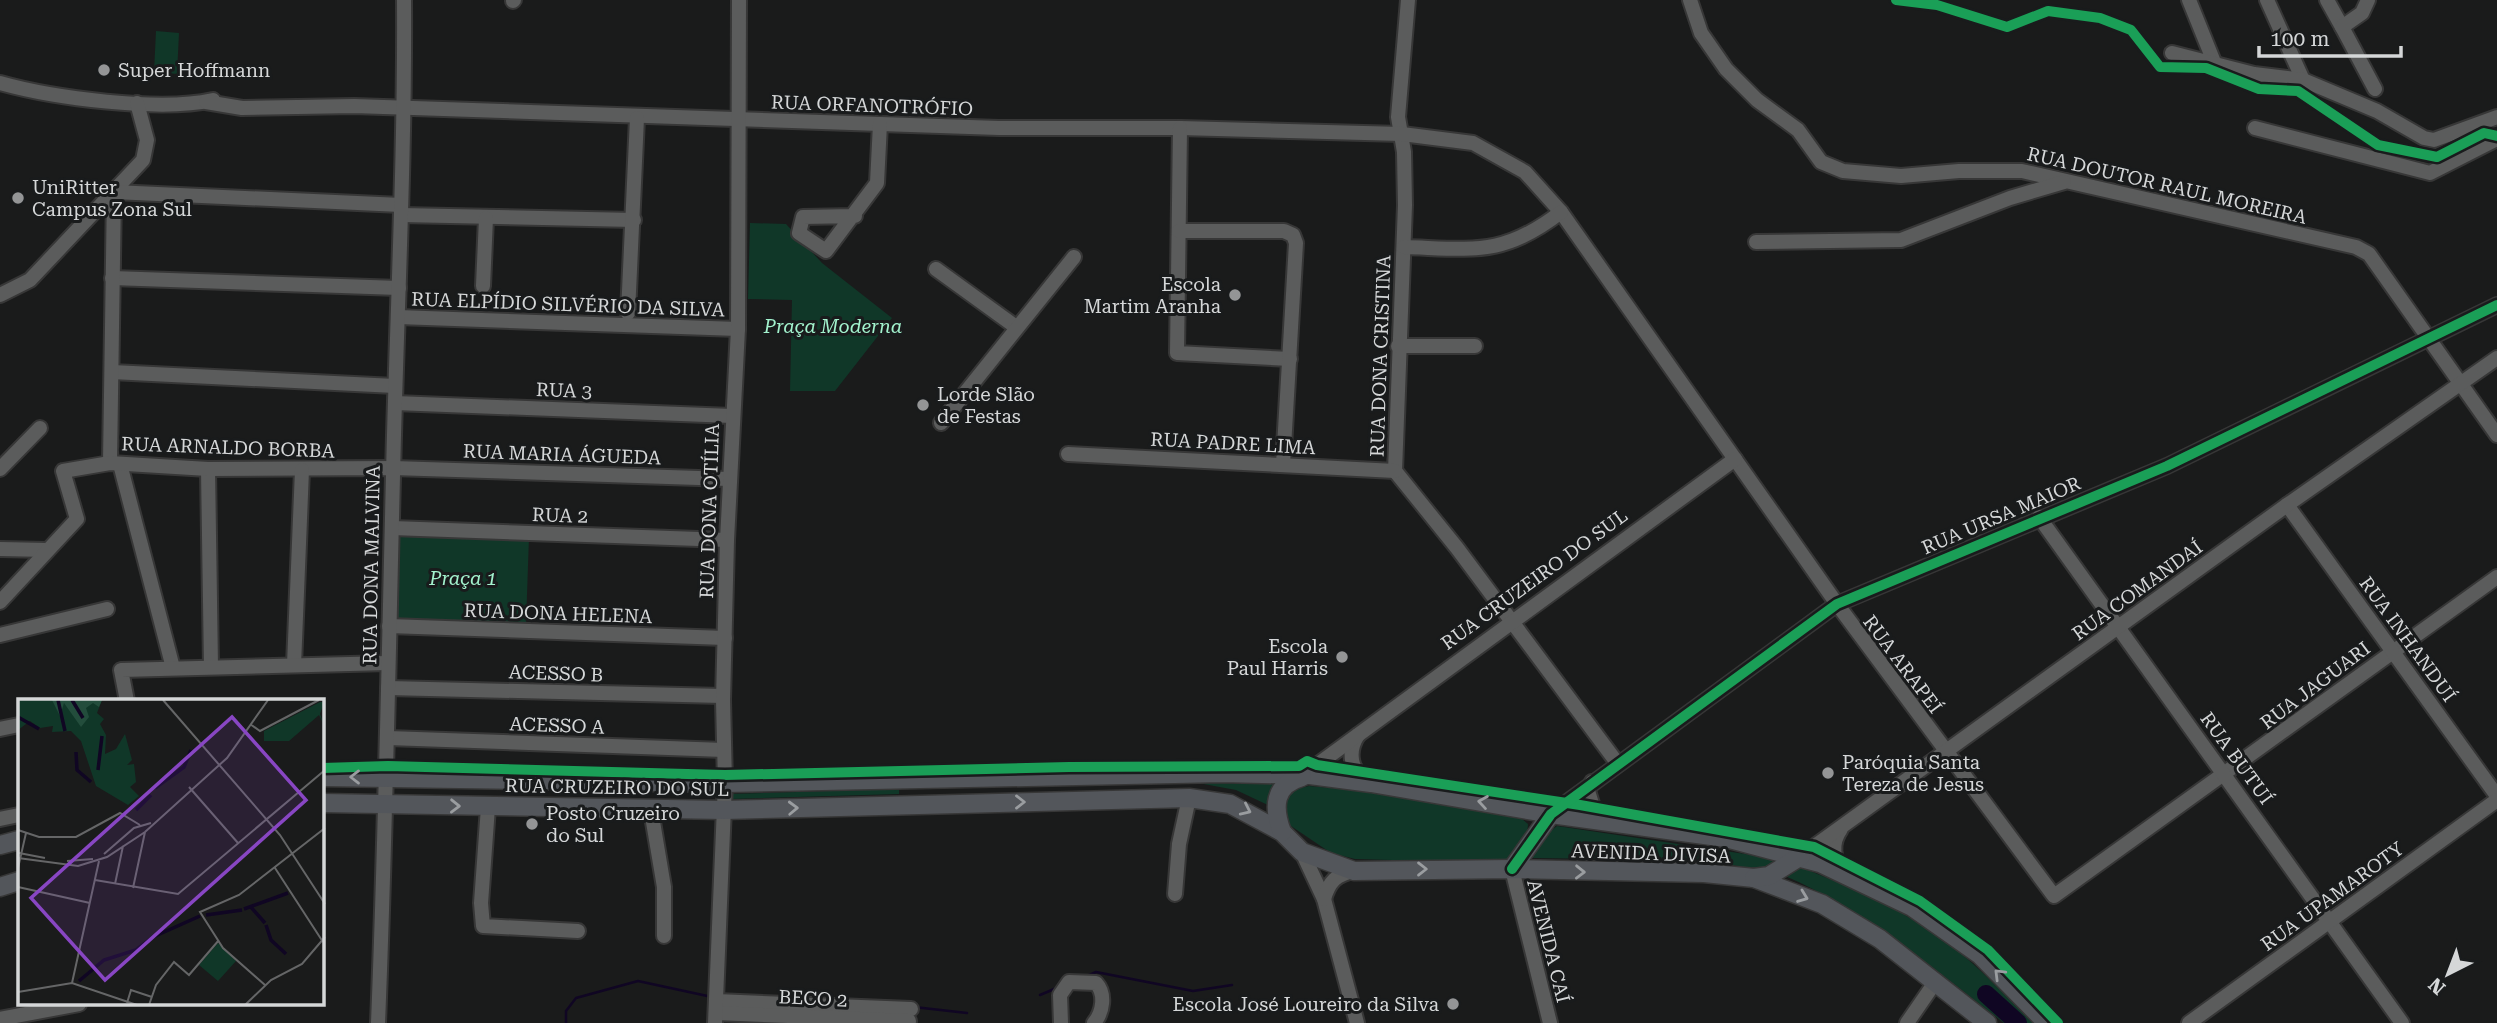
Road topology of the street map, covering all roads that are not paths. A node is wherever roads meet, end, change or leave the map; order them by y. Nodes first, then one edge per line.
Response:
1 (404, 0) edge
2 (739, 0) edge
3 (1408, 0) edge
4 (1690, 0) edge
5 (2189, 0) edge
6 (2267, 0) edge
7 (2327, 0) edge
8 (2368, 0) edge
9 (2342, 27) junction
10 (2172, 53) dead end
11 (2214, 62) junction
12 (2303, 80) junction
13 (0, 83) edge
14 (2375, 89) dead end
15 (137, 103) junction
16 (405, 109) junction
17 (2497, 117) edge
18 (637, 118) junction
19 (739, 120) junction
20 (880, 124) junction
21 (1180, 128) junction
22 (2255, 128) dead end
23 (1402, 134) junction
24 (2493, 141) edge
25 (2069, 180) junction
26 (114, 192) junction
27 (401, 210) junction
28 (1561, 212) junction
29 (855, 216) dead end
30 (486, 218) junction
31 (634, 220) junction
32 (1180, 231) junction
33 (1756, 242) dead end
34 (1404, 247) junction
35 (1074, 257) dead end
36 (936, 269) dead end
37 (113, 278) junction
38 (483, 286) dead end
39 (398, 288) junction
40 (0, 295) edge
41 (2497, 305) edge
42 (628, 313) dead end
43 (398, 317) junction
44 (1016, 327) junction
45 (737, 330) junction
46 (2427, 338) junction
47 (1398, 345) junction
48 (1475, 346) dead end
49 (2497, 358) edge
50 (1290, 359) junction
51 (112, 372) junction
52 (2460, 384) junction
53 (395, 386) junction
54 (395, 403) junction
55 (732, 416) junction
56 (941, 423) dead end
57 (40, 428) dead end
58 (2497, 435) edge
59 (1068, 454) dead end
60 (1735, 459) junction
61 (115, 463) junction
62 (1283, 464) junction
63 (393, 468) junction
64 (0, 469) edge
65 (208, 469) junction
66 (302, 470) junction
67 (1395, 471) junction
68 (729, 479) junction
69 (2287, 505) junction
70 (2039, 517) junction
71 (392, 528) junction
72 (727, 540) junction
73 (0, 549) edge
74 (47, 550) junction
75 (2497, 577) edge
76 (0, 602) edge
77 (1836, 604) junction
78 (107, 609) dead end
79 (1513, 622) junction
80 (389, 626) junction
81 (2119, 626) junction
82 (0, 635) edge
83 (725, 638) junction
84 (2393, 652) junction
85 (388, 663) junction
86 (294, 666) junction
87 (211, 667) junction
88 (173, 668) junction
89 (388, 688) junction
90 (723, 696) junction
91 (126, 699) edge
92 (18, 725) edge
93 (0, 729) edge
94 (1359, 734) junction
95 (388, 738) junction
96 (724, 750) junction
97 (1947, 751) junction
98 (1618, 764) junction
99 (1310, 775) junction
100 (2225, 776) junction
101 (388, 777) junction
102 (324, 778) edge
103 (1592, 782) junction
104 (725, 783) junction
105 (1371, 783) junction
106 (1189, 798) junction
107 (2497, 798) edge
108 (324, 803) edge
109 (387, 805) junction
110 (488, 807) junction
111 (650, 810) junction
112 (724, 810) junction
113 (1551, 814) junction
114 (18, 815) edge
115 (0, 819) edge
116 (1609, 819) junction
117 (1844, 825) junction
118 (1282, 832) junction
119 (1302, 852) junction
120 (1801, 856) junction
121 (1511, 869) junction
122 (1354, 871) junction
123 (1845, 872) junction
124 (1754, 878) junction
125 (18, 881) edge
126 (0, 887) edge
127 (1175, 894) dead end
128 (2054, 896) joint
129 (1324, 899) junction
130 (2330, 920) junction
131 (578, 931) dead end
132 (664, 936) dead end
133 (1936, 981) junction
134 (68, 1006) edge
135 (716, 1012) edge
136 (910, 1015) edge
137 (0, 1019) edge
138 (378, 1023) edge
139 (1061, 1023) edge
140 (1094, 1023) edge
141 (1357, 1023) edge
142 (1550, 1023) edge
143 (1908, 1023) edge
144 (1987, 1023) edge
145 (2047, 1023) edge
146 (2189, 1023) edge
147 (2402, 1023) edge

1 - 16 street, RUA DONA MALVINA
2 - 19 street, RUA DONA OTÍLIA
3 - 23 street, RUA DONA CRISTINA
4 - 25 street, RUA DOUTOR RAUL MOREIRA
5 - 11 street
6 - 12 street
7 - 9 street
8 - 9 street
9 - 14 street
10 - 11 street
11 - 12 street
12 - 17 street
13 - 15 street, RUA ORFANOTRÓFIO
15 - 16 street, RUA ORFANOTRÓFIO
15 - 26 street
16 - 18 street, RUA ORFANOTRÓFIO
16 - 27 street, RUA DONA MALVINA
18 - 19 street, RUA ORFANOTRÓFIO
18 - 31 street
19 - 20 street, RUA ORFANOTRÓFIO
19 - 45 street, RUA DONA OTÍLIA
20 - 21 street, RUA ORFANOTRÓFIO
20 - 29 street
21 - 23 street, RUA ORFANOTRÓFIO
21 - 32 street
22 - 24 street
23 - 28 street, RUA ARAPEÍ
23 - 34 street, RUA DONA CRISTINA
25 - 33 street
25 - 46 street, RUA DOUTOR RAUL MOREIRA
26 - 27 street
26 - 37 street
26 - 40 street
27 - 30 street
27 - 39 street, RUA DONA MALVINA
28 - 34 street
28 - 60 street, RUA ARAPEÍ
30 - 31 street
30 - 38 street
31 - 42 street
32 - 50 street
32 - 50 street
34 - 47 street, RUA DONA CRISTINA
35 - 44 street
36 - 44 street
37 - 39 street
37 - 51 street
39 - 43 street, RUA DONA MALVINA
41 - 46 street, RUA URSA MAIOR
43 - 45 street, RUA ELPÍDIO SILVÉRIO DA SILVA
43 - 53 street, RUA DONA MALVINA
44 - 56 street
45 - 55 street, RUA DONA OTÍLIA
46 - 52 street, RUA DOUTOR RAUL MOREIRA
46 - 70 street, RUA URSA MAIOR
47 - 48 street
47 - 67 street, RUA DONA CRISTINA
49 - 52 street, RUA COMANDAÍ
50 - 62 street
51 - 53 street
51 - 61 street
52 - 58 street, RUA DOUTOR RAUL MOREIRA
52 - 69 street, RUA COMANDAÍ
53 - 54 street, RUA DONA MALVINA
54 - 55 street, RUA 3
54 - 63 street, RUA DONA MALVINA
55 - 68 street, RUA DONA OTÍLIA
57 - 64 street
59 - 62 street, RUA PADRE LIMA
60 - 77 street, RUA ARAPEÍ
60 - 79 street, RUA CRUZEIRO DO SUL
61 - 65 street, RUA ARNALDO BORBA
61 - 74 street, RUA ARNALDO BORBA
61 - 88 street
62 - 67 street, RUA PADRE LIMA
63 - 66 street, RUA ARNALDO BORBA
63 - 68 street, RUA MARIA ÁGUEDA
63 - 71 street, RUA DONA MALVINA
65 - 66 street, RUA ARNALDO BORBA
65 - 87 street
66 - 86 street
67 - 79 street, RUA DONA CRISTINA
68 - 72 street, RUA DONA OTÍLIA
69 - 81 street, RUA COMANDAÍ
69 - 84 street, RUA INHANDUÍ
70 - 77 street, RUA URSA MAIOR
70 - 81 street, RUA BUTUÍ
71 - 72 street, RUA 2
71 - 80 street, RUA DONA MALVINA
72 - 83 street, RUA DONA OTÍLIA
73 - 74 street
74 - 76 street
75 - 84 street, RUA JAGUARI
77 - 97 street, RUA ARAPEÍ
77 - 98 street, RUA URSA MAIOR
78 - 82 street
79 - 94 street, RUA CRUZEIRO DO SUL
79 - 98 street, RUA DONA CRISTINA
80 - 83 street, RUA DONA HELENA
80 - 85 street, RUA DONA MALVINA
81 - 97 street, RUA COMANDAÍ
81 - 100 street, RUA BUTUÍ
83 - 90 street, RUA DONA OTÍLIA
84 - 100 street, RUA JAGUARI
84 - 107 street, RUA INHANDUÍ
85 - 86 street
85 - 89 street, RUA DONA MALVINA
86 - 87 street
87 - 88 street
88 - 91 street
89 - 90 street, ACESSO B
89 - 95 street, RUA DONA MALVINA
90 - 96 street, RUA DONA OTÍLIA
92 - 93 street
94 - 99 street, RUA CRUZEIRO DO SUL
94 - 105 street
95 - 96 street, ACESSO A
95 - 101 street, RUA DONA MALVINA
96 - 104 street, RUA DONA OTÍLIA
97 - 117 street, RUA COMANDAÍ
97 - 128 street, RUA ARAPEÍ
98 - 103 street, RUA URSA MAIOR
99 - 104 main road, RUA CRUZEIRO DO SUL
99 - 105 main road, AVENIDA DIVISA
99 - 118 main road
100 - 128 street, RUA JAGUARI
100 - 130 street, RUA BUTUÍ
101 -> 102 main road, RUA CRUZEIRO DO SUL
101 - 104 main road, RUA CRUZEIRO DO SUL
101 - 109 street, RUA DONA MALVINA
103 - 113 street, RUA URSA MAIOR
103 - 116 street
104 - 112 street, RUA DONA OTÍLIA
113 -> 105 main road, AVENIDA DIVISA
112 -> 106 main road, RUA CRUZEIRO DO SUL
106 -> 118 main road, RUA CRUZEIRO DO SUL
106 - 127 street
107 - 130 street, RUA UPAMAROTY
108 - 109 main road, RUA CRUZEIRO DO SUL
109 -> 110 main road, RUA CRUZEIRO DO SUL
109 - 138 street, RUA DONA MALVINA
110 - 111 main road, RUA CRUZEIRO DO SUL
110 - 131 street
111 - 112 main road, RUA CRUZEIRO DO SUL
111 - 132 street
112 - 135 street, RUA DONA OTÍLIA
113 - 116 main road, AVENIDA DIVISA
113 - 121 main road
114 - 115 street
116 - 120 main road, AVENIDA DIVISA
117 - 120 street, RUA COMANDAÍ
117 - 123 street
118 - 119 main road, AVENIDA DIVISA
119 - 122 main road, AVENIDA DIVISA
119 - 129 street
120 - 123 main road, AVENIDA DIVISA
120 - 124 main road
122 -> 121 main road, AVENIDA DIVISA
121 -> 124 main road, AVENIDA DIVISA
121 - 142 street, AVENIDA CAÍ
122 - 129 street
145 -> 123 main road, AVENIDA DIVISA
124 -> 133 main road, AVENIDA DIVISA
125 - 126 main road
129 - 141 street
130 - 146 street, RUA UPAMAROTY
130 - 147 street, RUA BUTUÍ
133 - 143 street
133 - 144 main road, AVENIDA DIVISA
134 - 137 street
135 - 136 street, BECO 2
139 - 140 street

